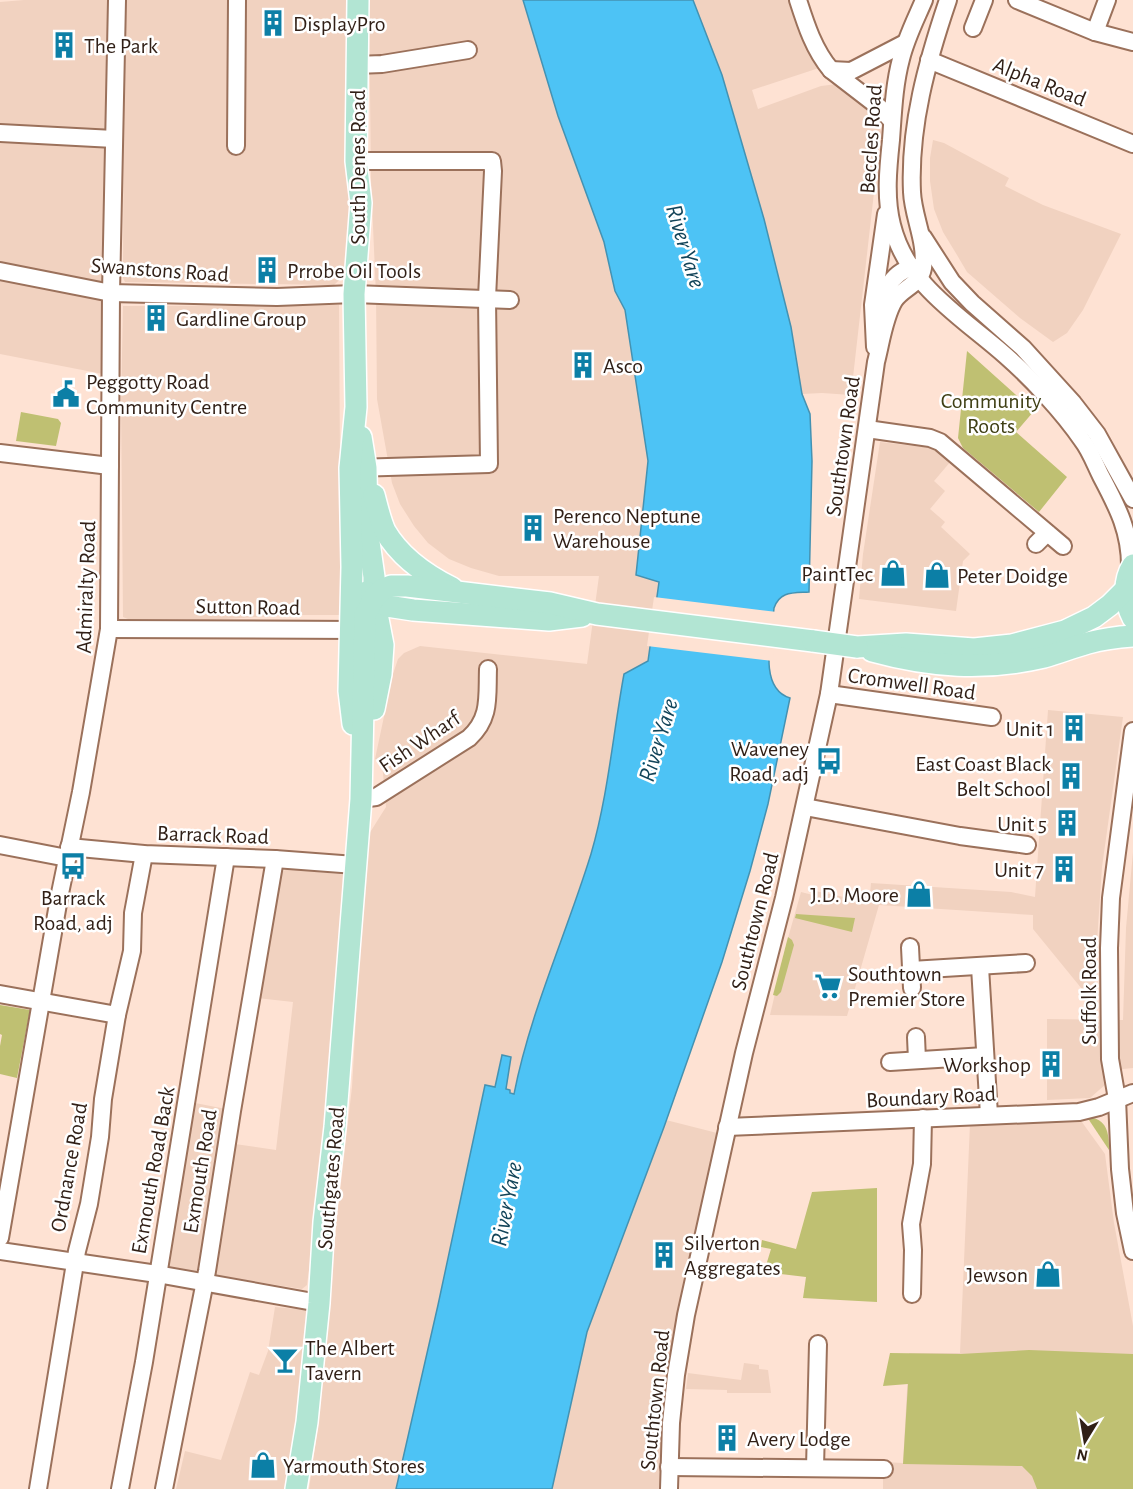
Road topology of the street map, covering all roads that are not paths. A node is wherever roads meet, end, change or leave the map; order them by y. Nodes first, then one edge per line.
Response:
1 (117, 0) edge
2 (237, 0) edge
3 (358, 0) edge
4 (798, 0) edge
5 (924, 0) edge
6 (948, 0) edge
7 (984, 0) edge
8 (1017, 0) edge
9 (1107, 0) edge
10 (973, 28) dead end
11 (1095, 32) junction
12 (1133, 42) edge
13 (905, 44) junction
14 (468, 50) dead end
15 (929, 60) junction
16 (356, 65) junction
17 (831, 70) junction
18 (892, 121) junction
19 (0, 133) edge
20 (114, 139) junction
21 (1133, 144) edge
22 (236, 146) dead end
23 (356, 161) junction
24 (888, 204) junction
25 (921, 234) junction
26 (0, 271) edge
27 (917, 271) junction
28 (952, 282) junction
29 (111, 293) junction
30 (354, 294) junction
31 (487, 298) junction
32 (510, 300) dead end
33 (875, 337) junction
34 (876, 362) junction
35 (867, 429) junction
36 (0, 453) edge
37 (110, 466) junction
38 (358, 468) junction
39 (1133, 499) edge
40 (1063, 546) dead end
41 (352, 567) junction
42 (1129, 575) edge
43 (461, 593) junction
44 (374, 598) junction
45 (413, 610) junction
46 (597, 614) junction
47 (1133, 618) edge
48 (109, 629) junction
49 (372, 631) junction
50 (1133, 636) edge
51 (857, 647) junction
52 (488, 669) dead end
53 (829, 694) junction
54 (990, 717) dead end
55 (1133, 731) edge
56 (361, 791) junction
57 (805, 807) junction
58 (0, 845) edge
59 (1027, 845) dead end
60 (68, 852) junction
61 (144, 854) junction
62 (226, 857) junction
63 (275, 859) junction
64 (355, 865) junction
65 (910, 947) dead end
66 (1026, 963) dead end
67 (980, 967) junction
68 (911, 970) junction
69 (912, 988) dead end
70 (0, 994) edge
71 (42, 1002) junction
72 (117, 1015) junction
73 (916, 1037) dead end
74 (985, 1056) junction
75 (917, 1060) junction
76 (890, 1062) dead end
77 (1125, 1096) edge
78 (989, 1116) junction
79 (923, 1118) junction
80 (727, 1127) junction
81 (0, 1238) edge
82 (0, 1251) edge
83 (1133, 1251) edge
84 (75, 1263) junction
85 (157, 1274) junction
86 (204, 1283) junction
87 (912, 1294) dead end
88 (319, 1303) junction
89 (818, 1344) dead end
90 (669, 1467) junction
91 (815, 1468) junction
92 (884, 1469) dead end
93 (38, 1489) edge
94 (120, 1489) edge
95 (164, 1489) edge
96 (296, 1489) edge
97 (669, 1489) edge

1 - 20 street, Admiralty Road
2 - 22 street
3 - 16 main road, South Denes Road
4 - 17 street
5 - 13 street, Beccles Road
6 - 15 street, Beccles Road
7 - 10 street
8 - 11 street
9 - 11 street
11 - 12 street
13 - 17 street
13 - 18 street, Beccles Road
14 - 16 street
15 - 21 street, Alpha Road
15 - 25 street, Beccles Road
16 - 23 main road, South Denes Road
17 - 18 street
18 - 24 street, Beccles Road
19 - 20 street
20 - 29 street, Admiralty Road
23 - 30 main road, South Denes Road
23 - 31 street
24 - 27 street, Beccles Road
24 - 33 street, Southtown Road
25 - 27 street
25 - 28 street
26 - 29 street, Swanstons Road
27 - 28 street
27 - 33 street
27 - 34 street, Southtown Road
27 - 42 street, Beccles Road
28 - 39 street
29 - 30 street, Swanstons Road
29 - 37 street, Admiralty Road
30 - 31 street, Swanstons Road
30 - 38 main road, South Denes Road
31 - 32 street, Swanstons Road
31 - 38 street
33 - 34 street, Southtown Road
34 - 35 street, Southtown Road
35 - 40 street
35 - 53 street, Southtown Road
36 - 37 street
37 - 48 street, Admiralty Road
38 - 41 main road, South Denes Road
38 - 43 main road
38 - 44 main road, South Denes Road
41 - 44 main road, South Denes Road
41 - 49 main road, South Denes Road
42 - 47 main road
42 - 51 main road
43 - 44 main road
43 - 46 main road
44 - 45 main road
44 - 49 main road, South Denes Road
45 - 46 main road
45 - 49 main road
46 - 51 main road, bridge
48 - 49 street, Sutton Road
48 - 60 street, Admiralty Road
49 - 56 main road, South Denes Road
49 - 56 main road, South Denes Road
50 - 51 main road
52 - 56 street, Fish Wharf
53 - 54 street, Cromwell Road
53 - 57 street, Southtown Road
55 - 77 street, Suffolk Road
56 - 64 main road, South Denes Road
57 - 59 street
57 - 80 street, Southtown Road
58 - 60 street, Barrack Road
60 - 61 street, Barrack Road
60 - 71 street, Admiralty Road
61 - 62 street, Barrack Road
61 - 72 street, Ordnance Road
62 - 63 street, Barrack Road
62 - 85 street, Exmouth Road Back
63 - 64 street, Barrack Road
63 - 86 street, Exmouth Road
64 - 88 main road, Southgates Road
65 - 68 street
66 - 67 street
67 - 68 street
67 - 74 street
68 - 69 street
70 - 71 street
71 - 72 street
71 - 81 street, Admiralty Road
72 - 84 street, Ordnance Road
73 - 75 street
74 - 75 street
74 - 78 street
75 - 76 street
77 - 78 street, Boundary Road
77 - 83 street, Suffolk Road
78 - 79 street, Boundary Road
79 - 80 street, Boundary Road
79 - 87 street
80 - 90 street, Southtown Road
82 - 84 street
84 - 85 street
84 - 93 street, Ordnance Road
85 - 86 street
85 - 94 street, Exmouth Road Back
86 - 88 street
86 - 95 street, Exmouth Road
88 - 96 main road, Southgates Road
89 - 91 street
90 - 91 street
90 - 97 street, Southtown Road
91 - 92 street

